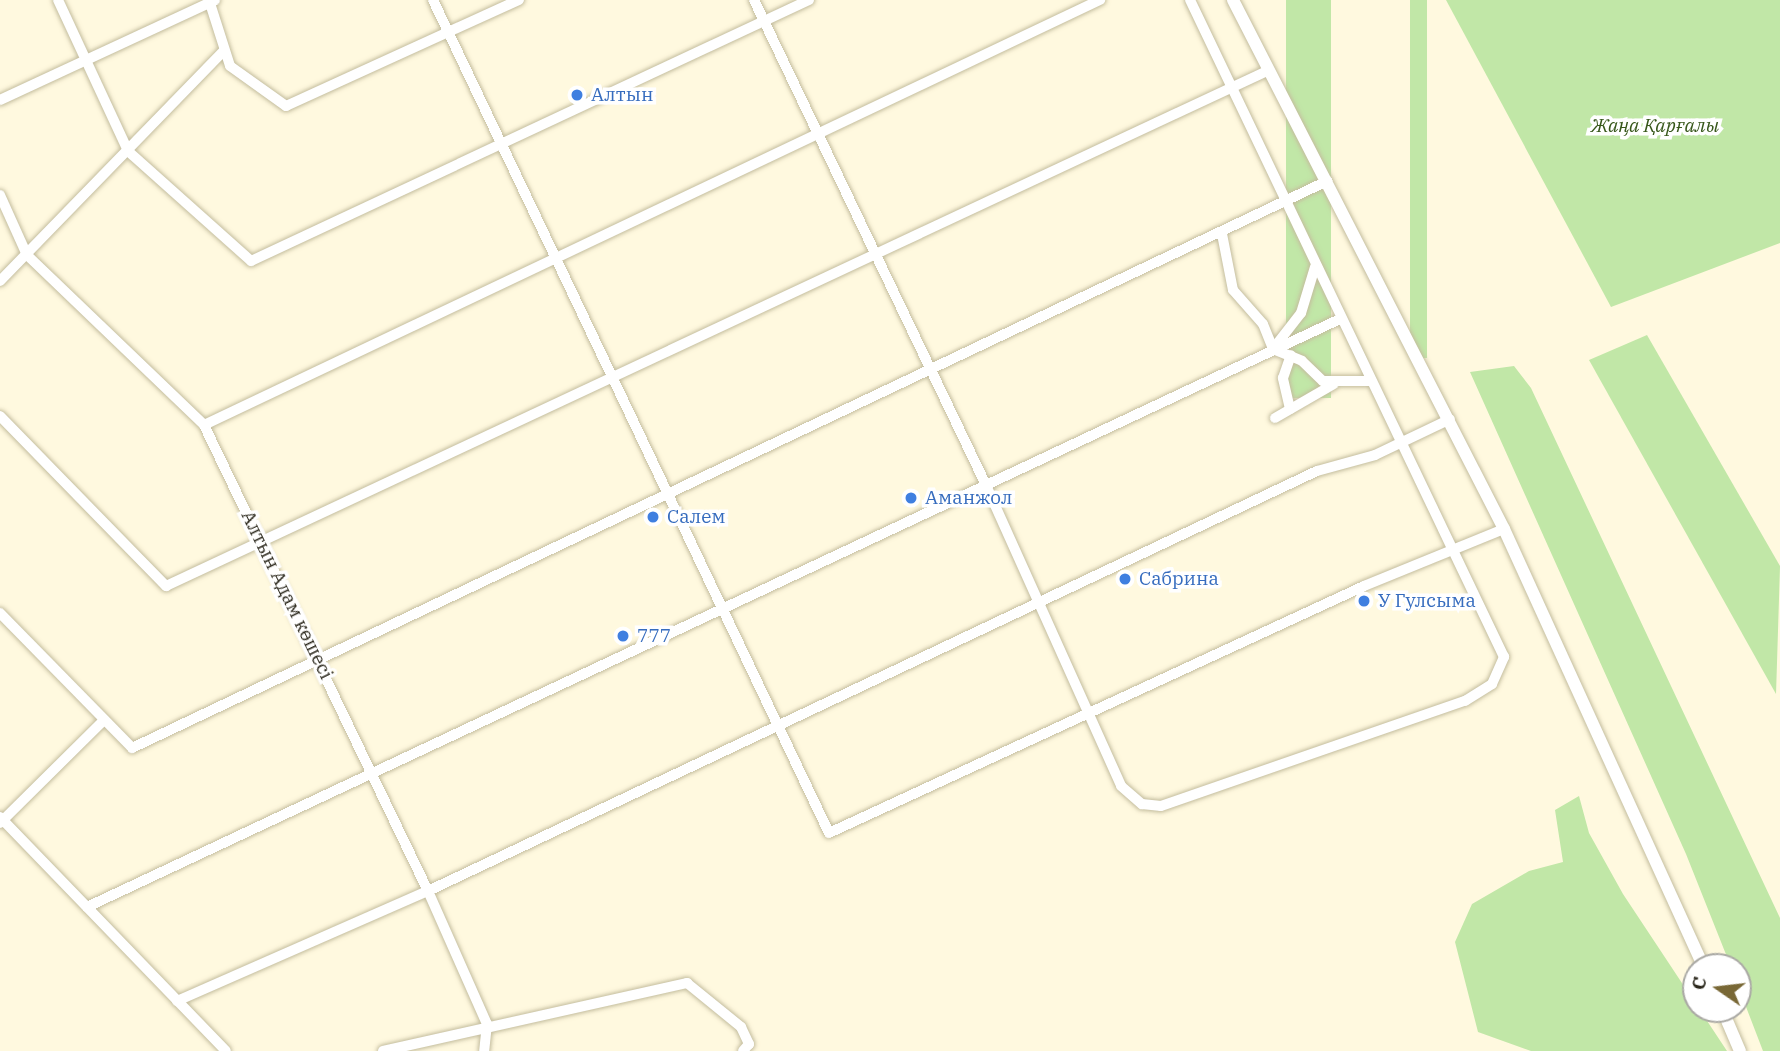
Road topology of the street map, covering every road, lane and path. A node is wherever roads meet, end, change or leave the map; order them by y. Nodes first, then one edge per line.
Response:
1 (58, 0) edge
2 (433, 0) edge
3 (519, 0) edge
4 (754, 0) edge
5 (809, 0) edge
6 (1100, 0) edge
7 (1190, 0) edge
8 (1233, 0) edge
9 (212, 1) edge
10 (765, 21) junction
11 (449, 34) junction
12 (223, 52) junction
13 (86, 59) junction
14 (1267, 71) junction
15 (1234, 90) junction
16 (0, 100) edge
17 (820, 136) junction
18 (501, 146) junction
19 (128, 151) junction
20 (1327, 181) junction
21 (0, 195) edge
22 (1286, 204) junction
23 (1222, 234) junction
24 (27, 255) junction
25 (872, 255) junction
26 (555, 263) junction
27 (1315, 267) junction
28 (0, 281) edge
29 (1342, 318) junction
30 (1273, 349) junction
31 (1291, 355) junction
32 (929, 369) junction
33 (609, 378) junction
34 (1371, 381) junction
35 (1334, 383) junction
36 (1290, 410) junction
37 (0, 415) edge
38 (1275, 418) dead end
39 (1450, 419) junction
40 (204, 425) junction
41 (1401, 439) junction
42 (985, 483) junction
43 (665, 494) junction
44 (1504, 529) junction
45 (261, 542) junction
46 (1457, 548) junction
47 (1037, 600) junction
48 (720, 608) junction
49 (0, 613) edge
50 (319, 660) junction
51 (1087, 715) junction
52 (104, 720) junction
53 (776, 723) junction
54 (373, 770) junction
55 (1, 820) edge
56 (428, 891) junction
57 (87, 907) junction
58 (1698, 953) edge
59 (177, 1001) junction
60 (1728, 1023) edge
61 (487, 1024) junction
62 (749, 1049) edge
63 (226, 1051) edge
64 (383, 1051) edge
65 (484, 1051) edge
66 (1740, 1051) edge

1 - 13 street
2 - 11 street
3 - 11 street
4 - 10 street
5 - 10 street
6 - 17 street
7 - 15 street
8 - 14 main road
9 - 12 street
9 - 13 street
10 - 17 street
10 - 18 street
11 - 12 street
11 - 18 street
12 - 19 street
13 - 16 street
13 - 19 street
14 - 15 street
14 - 20 main road
15 - 22 street
15 - 25 street
17 - 25 street
17 - 26 street
18 - 19 street
18 - 26 street
19 - 24 street
20 - 22 street
20 - 39 main road
21 - 24 street, Алтын Адам көшесі
22 - 23 street
22 - 27 street
23 - 30 street
23 - 32 street
24 - 28 street
24 - 40 street, Алтын Адам көшесі
25 - 32 street
25 - 33 street
26 - 33 street
26 - 40 street
27 - 29 street
27 - 30 street
29 - 30 street
29 - 34 street
30 - 31 street
30 - 42 street
31 - 35 street
31 - 36 street
32 - 42 street
32 - 43 street
33 - 43 street
33 - 45 street
34 - 35 street
34 - 41 street
35 - 36 street
36 - 38 street
37 - 45 street
39 - 41 street
39 - 44 main road
40 - 45 street, Алтын Адам көшесі
41 - 46 street
41 - 47 street
42 - 47 street
42 - 48 street
43 - 48 street
43 - 50 street
44 - 46 street
44 - 58 main road
45 - 50 street, Алтын Адам көшесі
46 - 51 street
46 - 51 street
47 - 51 street
47 - 53 street
48 - 53 street
48 - 54 street
49 - 52 street
50 - 52 street
50 - 54 street, Алтын Адам көшесі
51 - 53 street
52 - 55 street
53 - 56 street
54 - 56 street, Алтын Адам көшесі
54 - 57 street
55 - 57 street
56 - 59 street
56 - 61 street, Алтын Адам көшесі
57 - 59 street
59 - 63 street
60 - 66 main road
61 - 62 street
61 - 64 street
61 - 65 street

